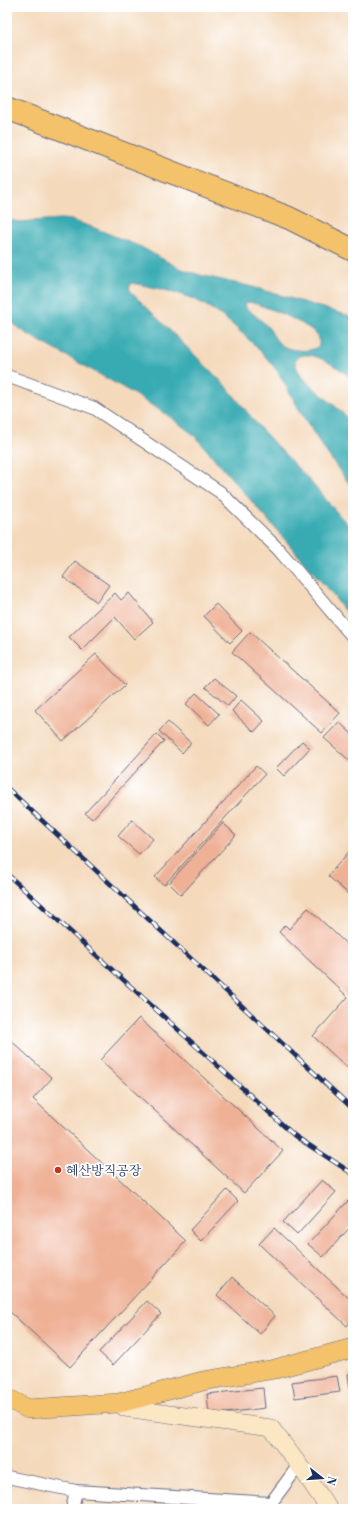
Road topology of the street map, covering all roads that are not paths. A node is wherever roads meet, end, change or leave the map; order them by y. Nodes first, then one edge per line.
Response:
1 (7, 108) edge
2 (353, 250) edge
3 (10, 377) dead end
4 (353, 637) edge
5 (353, 1348) edge
6 (7, 1398) edge
7 (119, 1403) junction
8 (299, 1465) junction
9 (7, 1477) edge
10 (76, 1491) junction
11 (270, 1506) edge
12 (72, 1509) edge
13 (329, 1509) edge

1 - 2 highway
3 - 4 street
5 - 7 main road
6 - 7 main road
7 - 8 main road
8 - 11 street
8 - 13 main road
9 - 10 street
10 - 11 street
10 - 12 street

